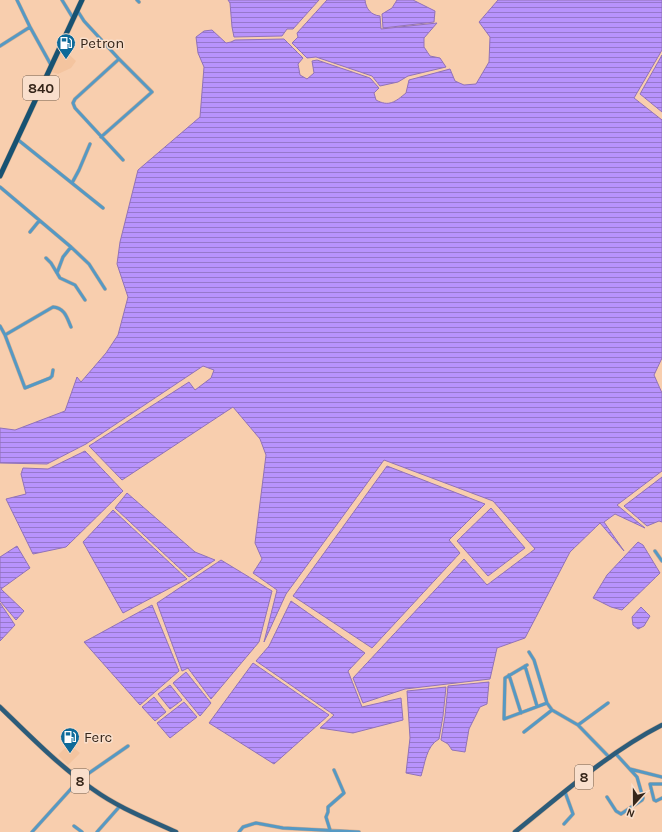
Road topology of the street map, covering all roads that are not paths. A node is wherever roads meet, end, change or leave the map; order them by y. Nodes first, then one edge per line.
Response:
1 (17, 0) edge
2 (62, 0) edge
3 (82, 0) edge
4 (77, 10) junction
5 (73, 18) junction
6 (30, 27) junction
7 (0, 46) edge
8 (119, 59) junction
9 (51, 65) junction
10 (101, 137) junction
11 (17, 139) junction
12 (90, 144) dead end
13 (123, 160) dead end
14 (0, 176) edge
15 (72, 183) junction
16 (0, 187) edge
17 (103, 208) dead end
18 (39, 220) junction
19 (30, 232) dead end
20 (71, 247) junction
21 (46, 258) dead end
22 (57, 274) junction
23 (105, 290) dead end
24 (85, 300) dead end
25 (0, 326) edge
26 (71, 327) dead end
27 (5, 335) junction
28 (53, 370) dead end
29 (655, 551) dead end
30 (662, 561) edge
31 (530, 652) dead end
32 (509, 675) junction
33 (547, 703) junction
34 (608, 703) dead end
35 (537, 706) junction
36 (0, 707) edge
37 (552, 710) junction
38 (521, 713) junction
39 (578, 725) junction
40 (662, 725) edge
41 (524, 732) dead end
42 (128, 746) dead end
43 (616, 754) junction
44 (611, 758) junction
45 (629, 769) junction
46 (334, 770) dead end
47 (662, 777) edge
48 (79, 780) junction
49 (662, 784) edge
50 (565, 792) junction
51 (607, 797) dead end
52 (662, 798) edge
53 (120, 806) junction
54 (564, 824) dead end
55 (74, 826) dead end
56 (330, 830) junction
57 (32, 832) edge
58 (82, 832) edge
59 (97, 832) edge
60 (176, 832) edge
61 (239, 832) edge
62 (360, 832) edge
63 (515, 832) edge

1 - 6 street
2 - 5 street
3 - 4 highway, 840
4 - 5 highway, 840
4 - 8 street
5 - 9 highway, 840
6 - 7 street
6 - 9 street
8 - 10 street
8 - 10 street
9 - 11 highway, 840
10 - 13 street
11 - 14 highway, 840
11 - 15 street
12 - 15 street
15 - 17 street
16 - 18 street
18 - 19 street
18 - 20 street
20 - 22 street
20 - 23 street
21 - 22 street
22 - 24 street
25 - 27 street
26 - 27 street
27 - 28 street
29 - 30 street
31 - 33 street
32 - 35 street
32 - 38 street
32 - 38 street
33 - 35 street
33 - 37 street
34 - 39 street
35 - 38 street
36 - 48 main road, 8
37 - 39 street
37 - 41 street
39 - 44 street
40 - 43 main road, 8
42 - 48 street
43 - 44 main road, 8
43 - 45 street
44 - 50 main road, 8
45 - 47 street
45 - 51 street
46 - 56 street
48 - 53 main road, 8
48 - 57 street
49 - 52 street
50 - 54 street
50 - 63 main road, 8
53 - 59 street
53 - 60 main road, 8
55 - 58 street
56 - 61 street
56 - 62 street

